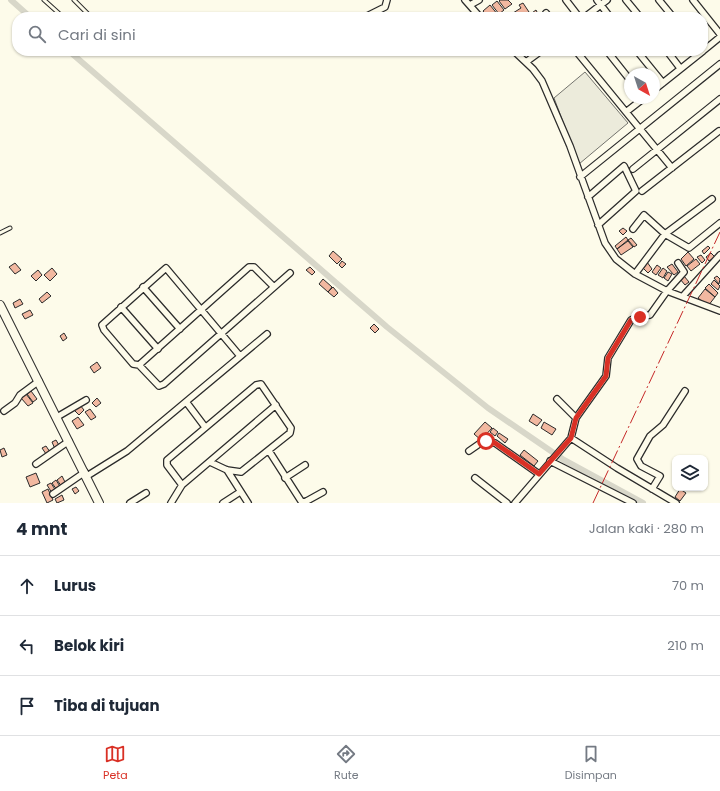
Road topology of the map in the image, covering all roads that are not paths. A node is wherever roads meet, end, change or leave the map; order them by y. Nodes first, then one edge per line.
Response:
1 (44, 0) edge
2 (74, 0) edge
3 (387, 0) edge
4 (465, 0) edge
5 (479, 0) edge
6 (566, 0) edge
7 (596, 0) edge
8 (607, 0) edge
9 (626, 0) edge
10 (659, 0) edge
11 (693, 0) edge
12 (470, 5) junction
13 (601, 5) junction
14 (57, 12) edge
15 (85, 12) edge
16 (375, 12) edge
17 (476, 12) edge
18 (575, 12) edge
19 (592, 12) edge
20 (606, 12) edge
21 (636, 12) edge
22 (669, 12) edge
23 (703, 12) edge
24 (708, 19) edge
25 (720, 34) edge
26 (720, 37) edge
27 (708, 46) edge
28 (519, 56) edge
29 (534, 56) edge
30 (580, 56) edge
31 (611, 56) edge
32 (642, 56) edge
33 (671, 56) edge
34 (696, 56) edge
35 (526, 62) junction
36 (720, 64) edge
37 (680, 68) junction
38 (624, 72) edge
39 (663, 83) junction
40 (660, 85) edge
41 (720, 99) edge
42 (636, 104) edge
43 (626, 112) junction
44 (640, 128) junction
45 (719, 131) dead end
46 (657, 149) junction
47 (672, 168) junction
48 (633, 169) dead end
49 (580, 177) junction
50 (642, 191) dead end
51 (588, 197) junction
52 (712, 199) dead end
53 (720, 224) edge
54 (598, 225) junction
55 (10, 228) dead end
56 (633, 229) dead end
57 (0, 233) edge
58 (665, 234) junction
59 (720, 255) edge
60 (678, 263) dead end
61 (290, 273) dead end
62 (635, 274) junction
63 (143, 287) junction
64 (274, 287) junction
65 (667, 291) junction
66 (683, 296) junction
67 (0, 305) edge
68 (121, 307) junction
69 (202, 310) junction
70 (720, 311) edge
71 (180, 329) junction
72 (220, 333) junction
73 (266, 334) dead end
74 (158, 349) junction
75 (240, 356) junction
76 (139, 365) junction
77 (39, 381) junction
78 (684, 391) dead end
79 (557, 399) dead end
80 (86, 400) dead end
81 (187, 403) junction
82 (276, 405) junction
83 (4, 411) dead end
84 (57, 417) junction
85 (576, 418) junction
86 (205, 427) junction
87 (571, 438) junction
88 (69, 441) junction
89 (269, 451) junction
90 (469, 451) dead end
91 (552, 459) junction
92 (210, 462) junction
93 (36, 464) dead end
94 (305, 465) dead end
95 (227, 470) junction
96 (86, 474) junction
97 (539, 474) junction
98 (286, 478) junction
99 (475, 478) dead end
100 (182, 485) junction
101 (652, 489) junction
102 (240, 492) junction
103 (323, 492) dead end
104 (146, 493) dead end
105 (53, 494) dead end
106 (100, 503) edge
107 (130, 503) edge
108 (171, 503) edge
109 (223, 503) edge
110 (248, 503) edge
111 (507, 503) edge
112 (515, 503) edge
113 (633, 503) edge
114 (676, 503) edge

1 - 14 lane
2 - 15 lane
3 - 16 street
4 - 12 street
5 - 12 street
6 - 18 street
7 - 13 street
8 - 13 street
9 - 21 street
10 - 22 street
11 - 23 street
12 - 17 street
13 - 19 street
13 - 20 street
24 - 25 street
26 - 27 street
28 - 35 street
29 - 35 street
30 - 43 street
31 - 38 street
32 - 39 street
33 - 37 street
34 - 37 street
35 - 49 street
36 - 44 street
37 - 39 street
39 - 40 street
41 - 46 street
42 - 43 street
43 - 44 street
44 - 46 street
44 - 49 street
45 - 47 street
46 - 47 street
46 - 48 street
47 - 50 street
49 - 51 street
51 - 54 street
51 - 54 street
52 - 58 street
53 - 58 street
54 - 62 street
55 - 57 lane
56 - 58 street
58 - 62 street
59 - 66 street
60 - 65 street
61 - 64 street
62 - 65 street
63 - 68 street
63 - 69 street
63 - 71 street
64 - 69 street
64 - 72 street
65 - 66 street
65 - 85 street
66 - 70 street
67 - 77 street
68 - 74 street
68 - 76 street
69 - 71 street
69 - 72 street
71 - 74 street
72 - 75 street
72 - 76 street
73 - 75 street
74 - 76 street
75 - 81 street
77 - 83 street
77 - 84 street
78 - 101 street
79 - 85 street
80 - 84 street
81 - 86 street
81 - 96 street
82 - 86 street
82 - 89 street
82 - 92 street
84 - 88 street
85 - 87 street
86 - 100 street
87 - 91 street
87 - 101 street
88 - 93 street
88 - 96 street
89 - 95 street
89 - 98 street
90 - 97 street
91 - 97 street
91 - 113 street
92 - 95 street
92 - 100 street
94 - 98 street
95 - 102 street
96 - 105 street
96 - 106 street
97 - 112 street
98 - 103 street
99 - 111 street
100 - 108 street
101 - 114 street
102 - 109 street
102 - 110 street
104 - 107 street

